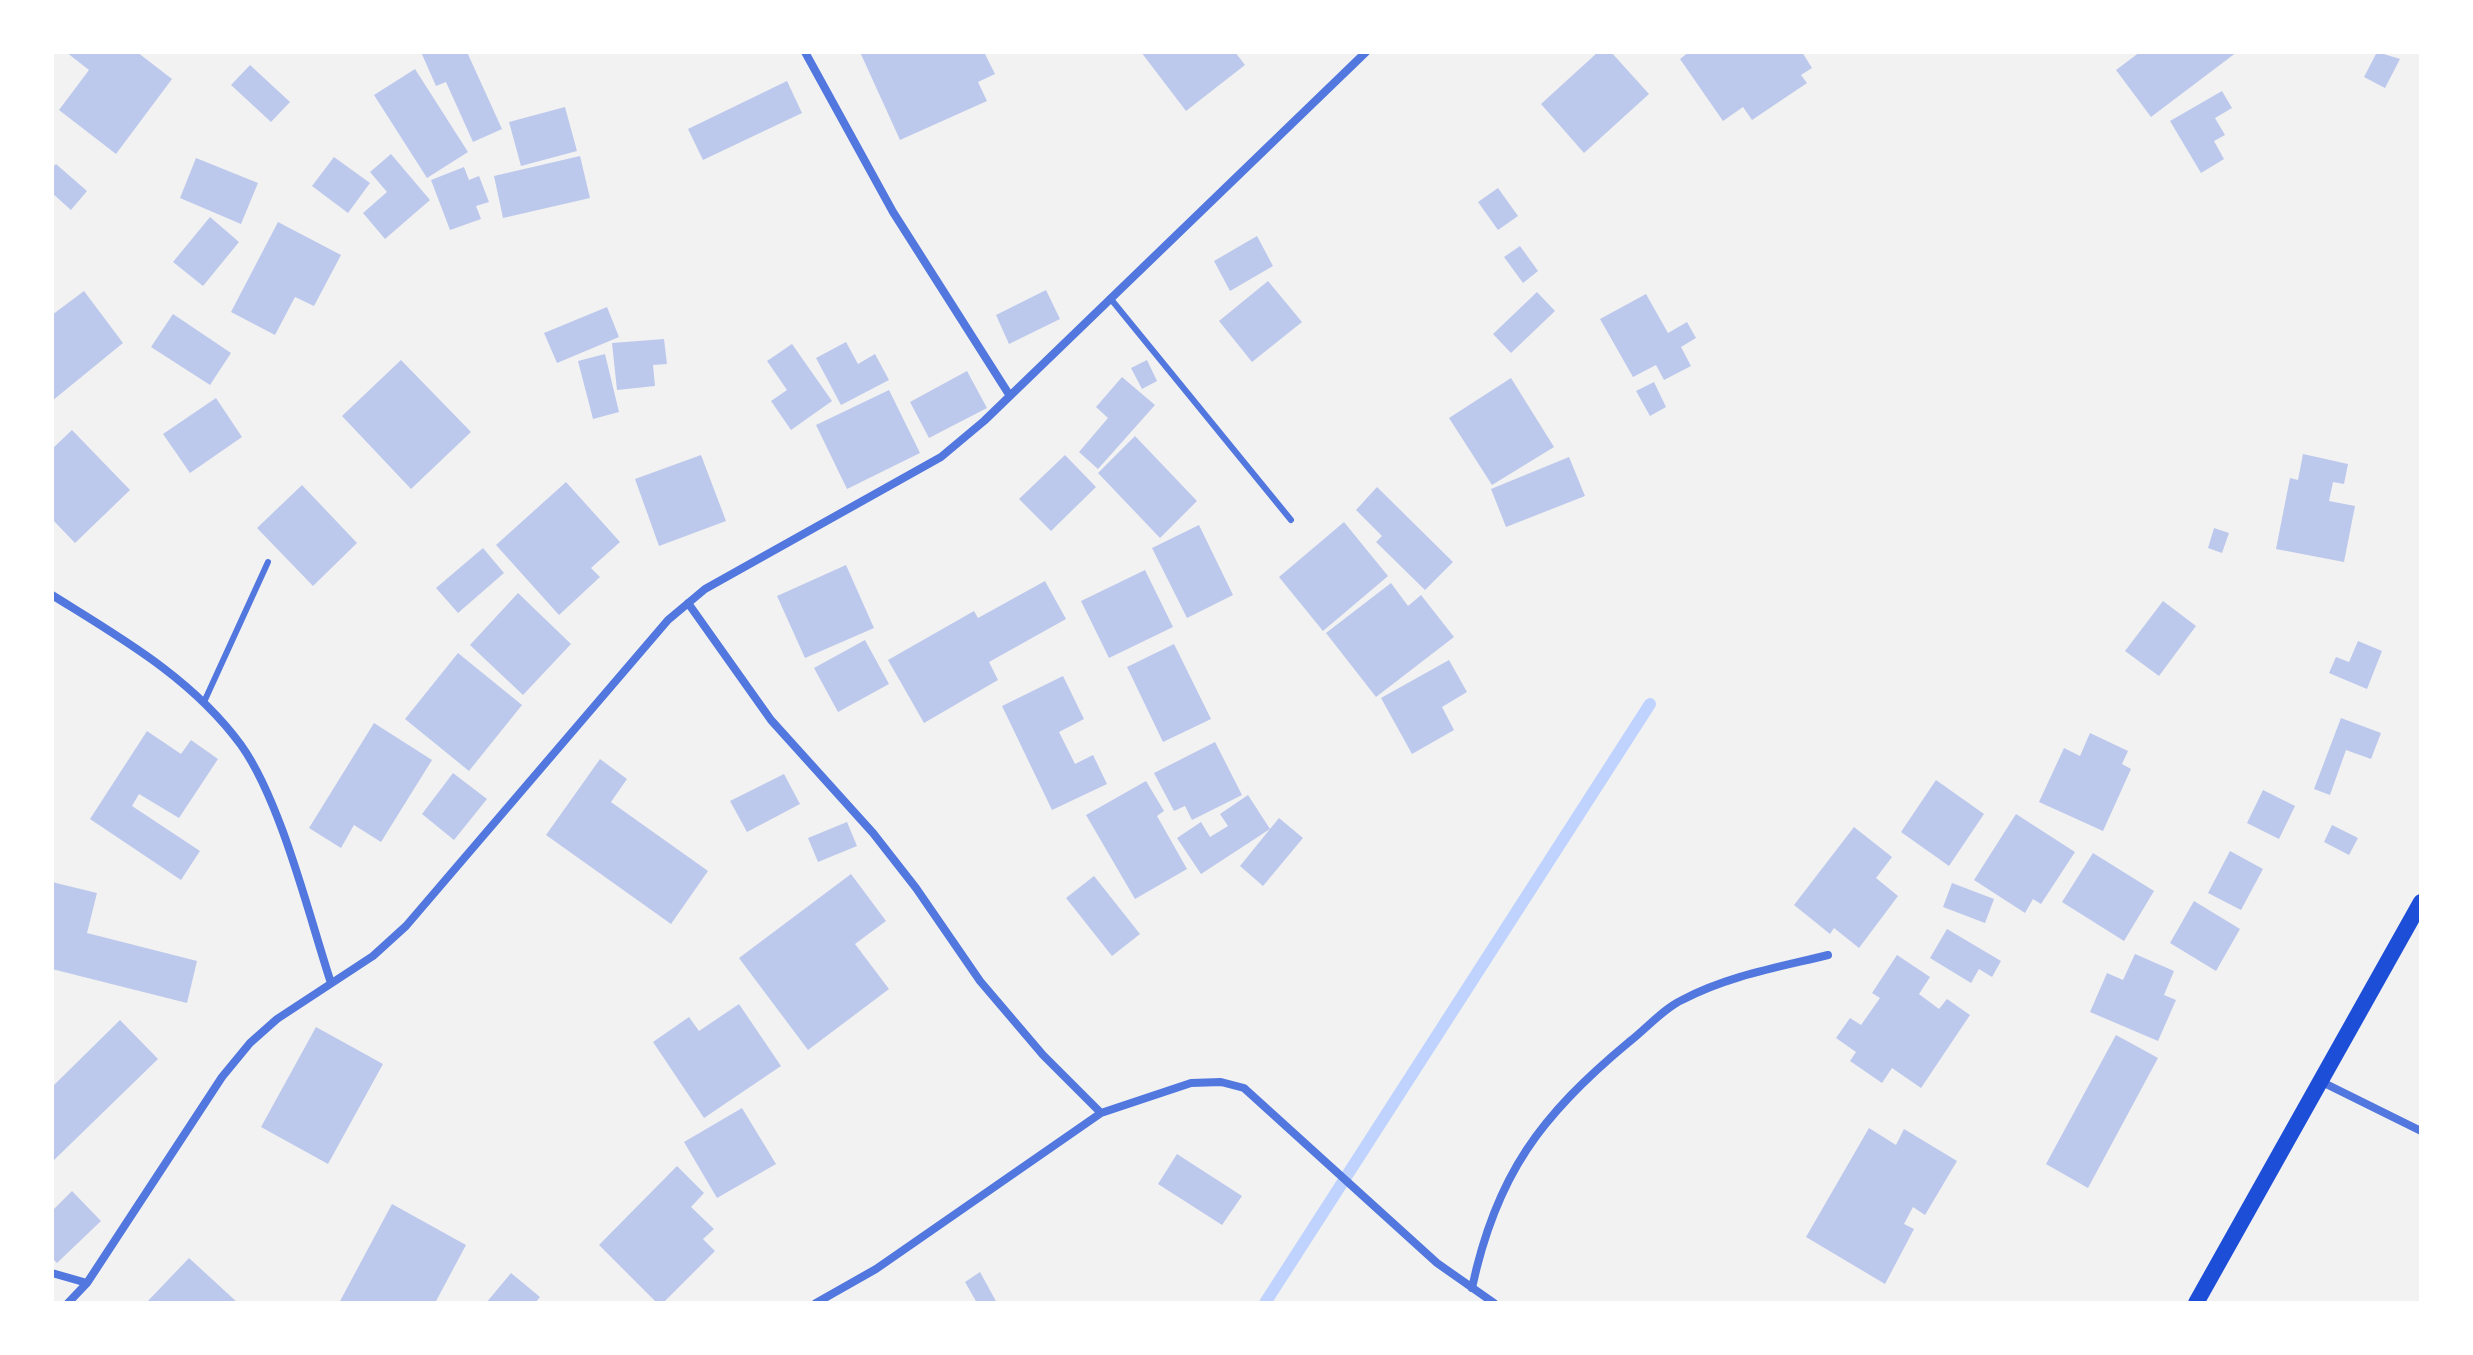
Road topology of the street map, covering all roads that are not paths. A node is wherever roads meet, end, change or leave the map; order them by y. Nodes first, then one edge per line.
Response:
1 (805, 52) edge
2 (1366, 52) edge
3 (1110, 298) junction
4 (1010, 396) junction
5 (1291, 520) dead end
6 (268, 562) dead end
7 (52, 595) edge
8 (688, 603) junction
9 (204, 702) junction
10 (2421, 902) edge
11 (1828, 955) dead end
12 (331, 983) junction
13 (2320, 1081) junction
14 (1101, 1113) junction
15 (2421, 1131) edge
16 (52, 1273) edge
17 (87, 1283) junction
18 (1472, 1288) junction
19 (68, 1303) edge
20 (816, 1303) edge
21 (1494, 1303) edge
22 (2196, 1303) edge

1 - 4 street
2 - 3 street
3 - 4 street
3 - 5 lane
4 - 8 street
6 - 9 lane
7 - 9 street
8 - 12 street
8 - 14 street
9 - 12 street
10 - 13 main road
11 - 18 street
12 - 17 street
13 - 15 street
13 - 22 main road
14 - 18 street
14 - 20 street
16 - 17 street
17 - 19 street
18 - 21 street

